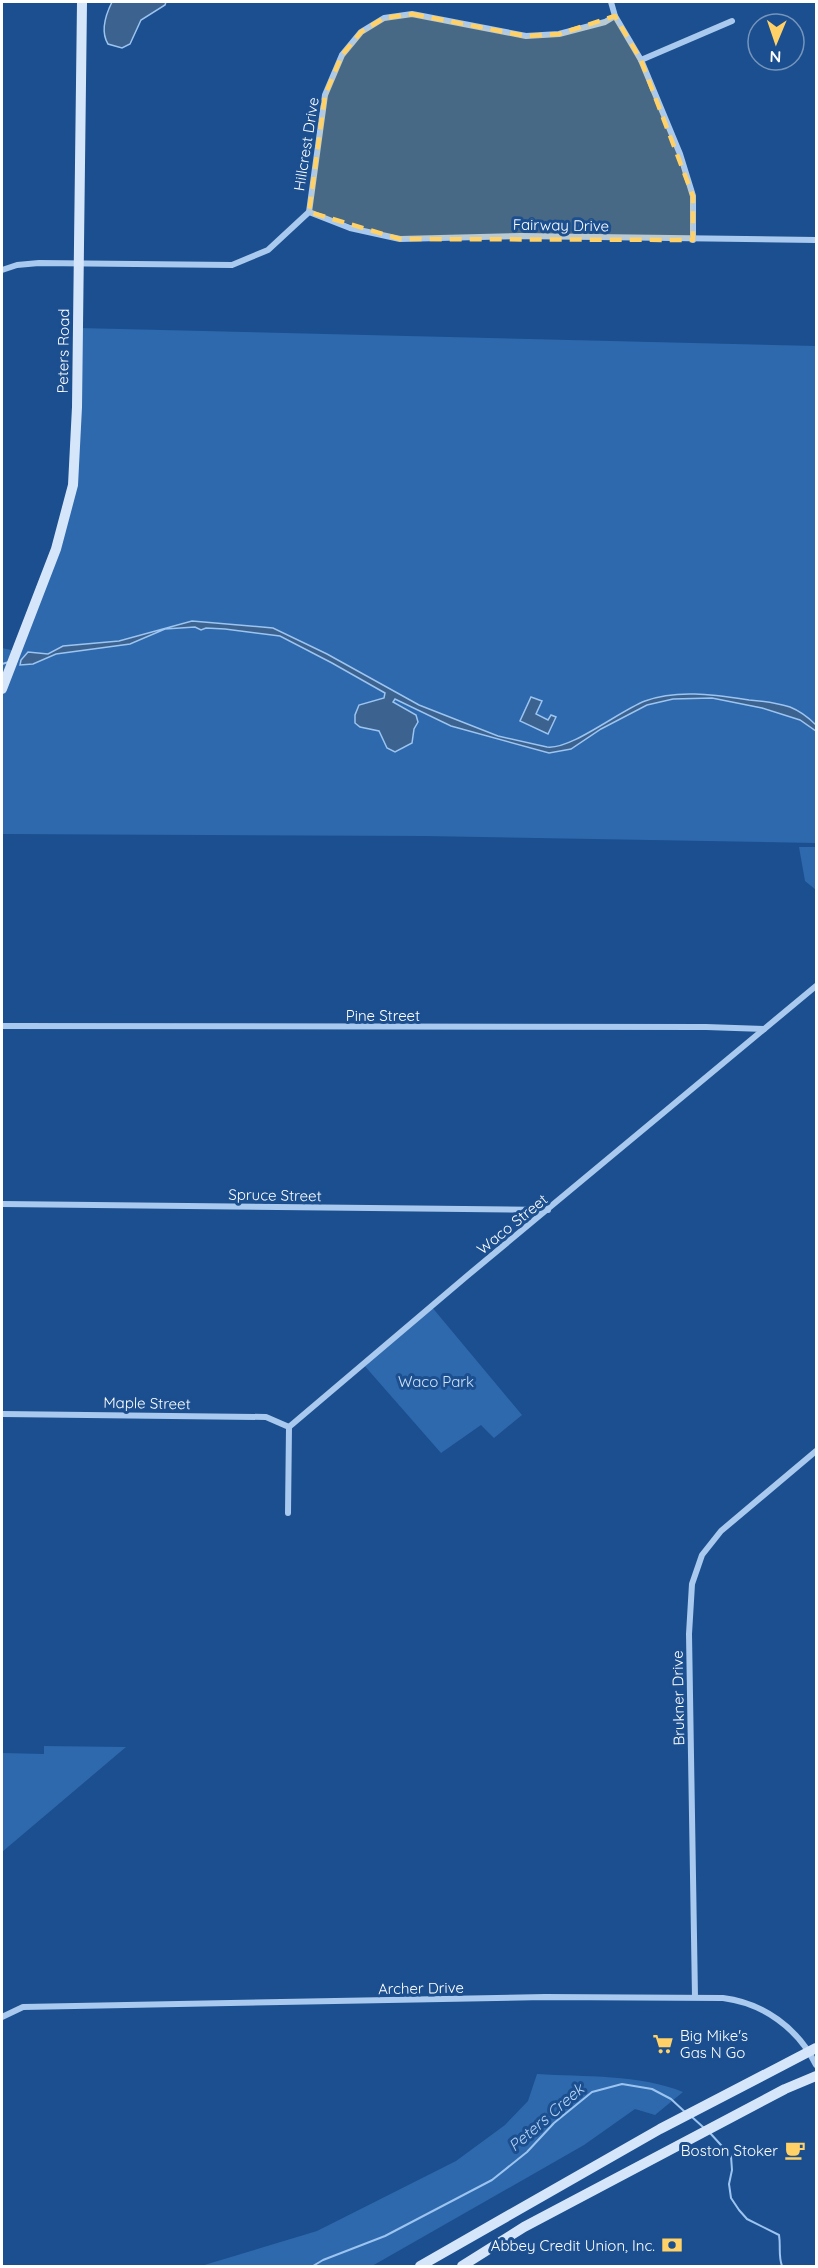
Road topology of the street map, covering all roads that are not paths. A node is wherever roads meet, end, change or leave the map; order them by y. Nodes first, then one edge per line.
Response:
1 (82, 2) edge
2 (611, 2) edge
3 (615, 16) junction
4 (732, 21) dead end
5 (641, 60) junction
6 (309, 212) junction
7 (693, 240) junction
8 (816, 240) edge
9 (78, 264) junction
10 (2, 270) edge
11 (2, 686) edge
12 (816, 986) edge
13 (2, 1026) edge
14 (764, 1029) junction
15 (2, 1204) edge
16 (548, 1210) junction
17 (2, 1414) edge
18 (290, 1426) junction
19 (816, 1452) edge
20 (288, 1514) dead end
21 (695, 1997) junction
22 (2, 2017) edge
23 (813, 2049) edge
24 (816, 2065) edge
25 (816, 2076) edge
26 (515, 2212) junction
27 (524, 2227) junction
28 (420, 2266) edge
29 (462, 2266) edge

1 - 9 main road, Peters Road
2 - 3 street
3 - 5 street
3 - 6 street, Hillcrest Drive
4 - 5 street
5 - 7 street
6 - 7 street, Fairway Drive
6 - 9 street, Hillcrest Drive
7 - 8 street, Fairway Drive
9 - 10 street, Hillcrest Drive
9 - 11 main road, Peters Road
12 - 14 street, Waco Street
13 - 14 street, Pine Street
14 - 16 street, Waco Street
15 - 16 street, Spruce Street
16 - 18 street, Waco Street
17 - 18 street, Maple Street
18 - 20 street
19 - 21 street, Brukner Drive
21 - 22 street, Archer Drive
21 - 23 street, Archer Drive
23 - 24 street, Archer Drive
23 - 26 main road
25 - 27 main road
26 - 27 main road
26 - 28 main road
27 - 29 main road

